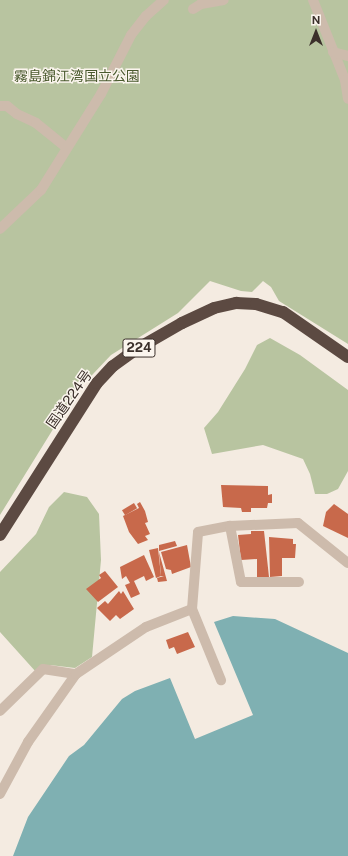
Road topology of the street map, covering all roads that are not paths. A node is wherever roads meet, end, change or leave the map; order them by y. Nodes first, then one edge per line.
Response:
1 (164, 0) edge
2 (224, 0) edge
3 (313, 0) edge
4 (193, 9) dead end
5 (333, 52) junction
6 (348, 56) edge
7 (346, 81) edge
8 (348, 99) edge
9 (0, 106) edge
10 (66, 148) junction
11 (0, 229) edge
12 (348, 357) edge
13 (230, 526) junction
14 (0, 535) edge
15 (348, 563) edge
16 (298, 582) dead end
17 (192, 609) junction
18 (76, 674) junction
19 (221, 680) dead end
20 (0, 711) edge
21 (0, 794) edge

1 - 10 street
2 - 4 street
3 - 5 street
5 - 6 street
5 - 7 street
7 - 8 street
9 - 10 street
10 - 11 street
12 - 14 highway, 国道224号 / 224
13 - 15 street
13 - 16 street
13 - 17 street
17 - 18 street
17 - 19 street
18 - 20 street
18 - 21 street

